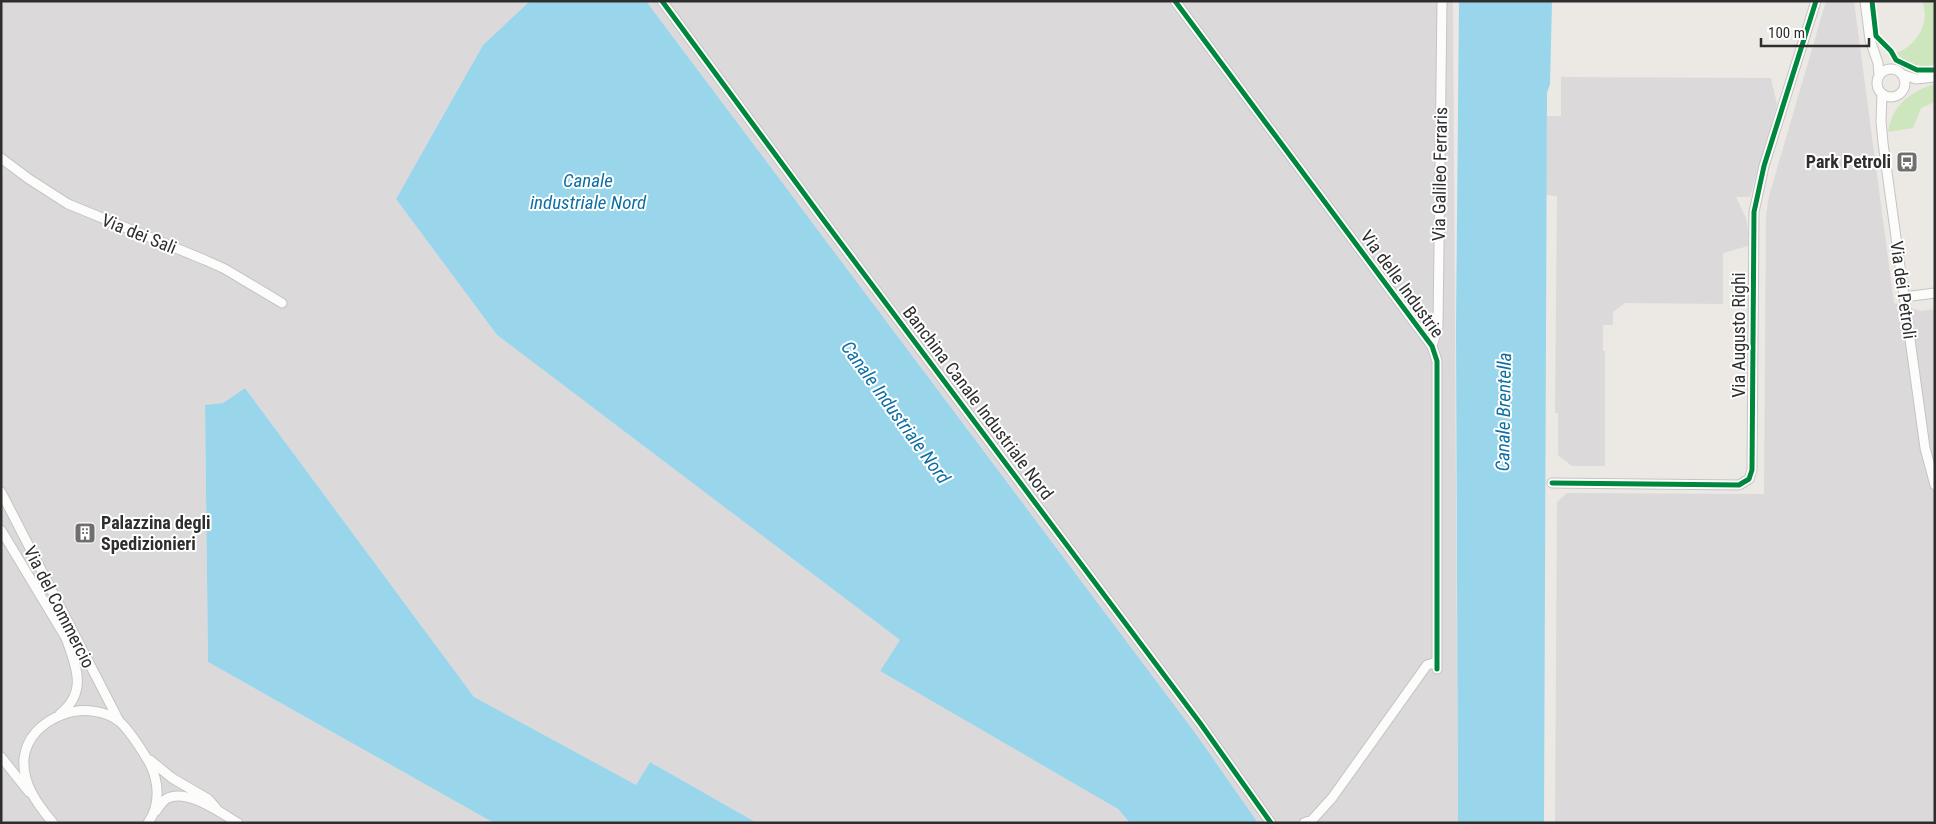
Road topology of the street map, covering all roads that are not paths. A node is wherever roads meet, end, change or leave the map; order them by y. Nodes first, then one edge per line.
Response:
1 (662, 1) edge
2 (1175, 1) edge
3 (1442, 1) edge
4 (1816, 1) edge
5 (1865, 1) edge
6 (1870, 40) junction
7 (1891, 68) junction
8 (1879, 75) junction
9 (1904, 75) junction
10 (1931, 77) edge
11 (1905, 87) junction
12 (1882, 94) junction
13 (1894, 97) junction
14 (1883, 143) junction
15 (1, 158) edge
16 (1935, 293) edge
17 (1904, 297) junction
18 (282, 303) dead end
19 (1432, 346) junction
20 (1552, 483) dead end
21 (1935, 485) edge
22 (1, 492) edge
23 (1, 530) edge
24 (59, 716) junction
25 (119, 722) junction
26 (145, 756) junction
27 (1, 757) edge
28 (33, 796) junction
29 (219, 812) junction
30 (150, 821) edge
31 (53, 823) edge
32 (238, 823) edge
33 (1271, 823) edge
34 (1304, 823) edge

1 - 33 street, Banchina Canale Industriale Nord
2 - 19 street, Via delle Industrie
3 - 19 street, Via Galileo Ferraris
4 - 20 street, Via Augusto Righi
5 - 6 street
6 - 7 street
6 - 8 street
7 - 8 street
7 - 9 street
8 - 12 street
9 - 10 street
9 - 11 street
10 - 11 street
11 - 13 street
12 - 13 street
12 - 14 street, Via dei Petroli
13 - 14 street
14 - 17 street, Via dei Petroli
15 - 18 street, Via dei Sali
16 - 17 street
17 - 21 street, Via dei Petroli
19 - 34 street, Via delle Industrie
22 - 25 street, Via del Commercio
23 - 24 street, Via del Commercio
24 - 25 street
24 - 28 street
25 - 26 street, Via del Commercio
26 - 29 street
26 - 30 street
27 - 28 street
28 - 31 street
29 - 30 street
29 - 32 street

